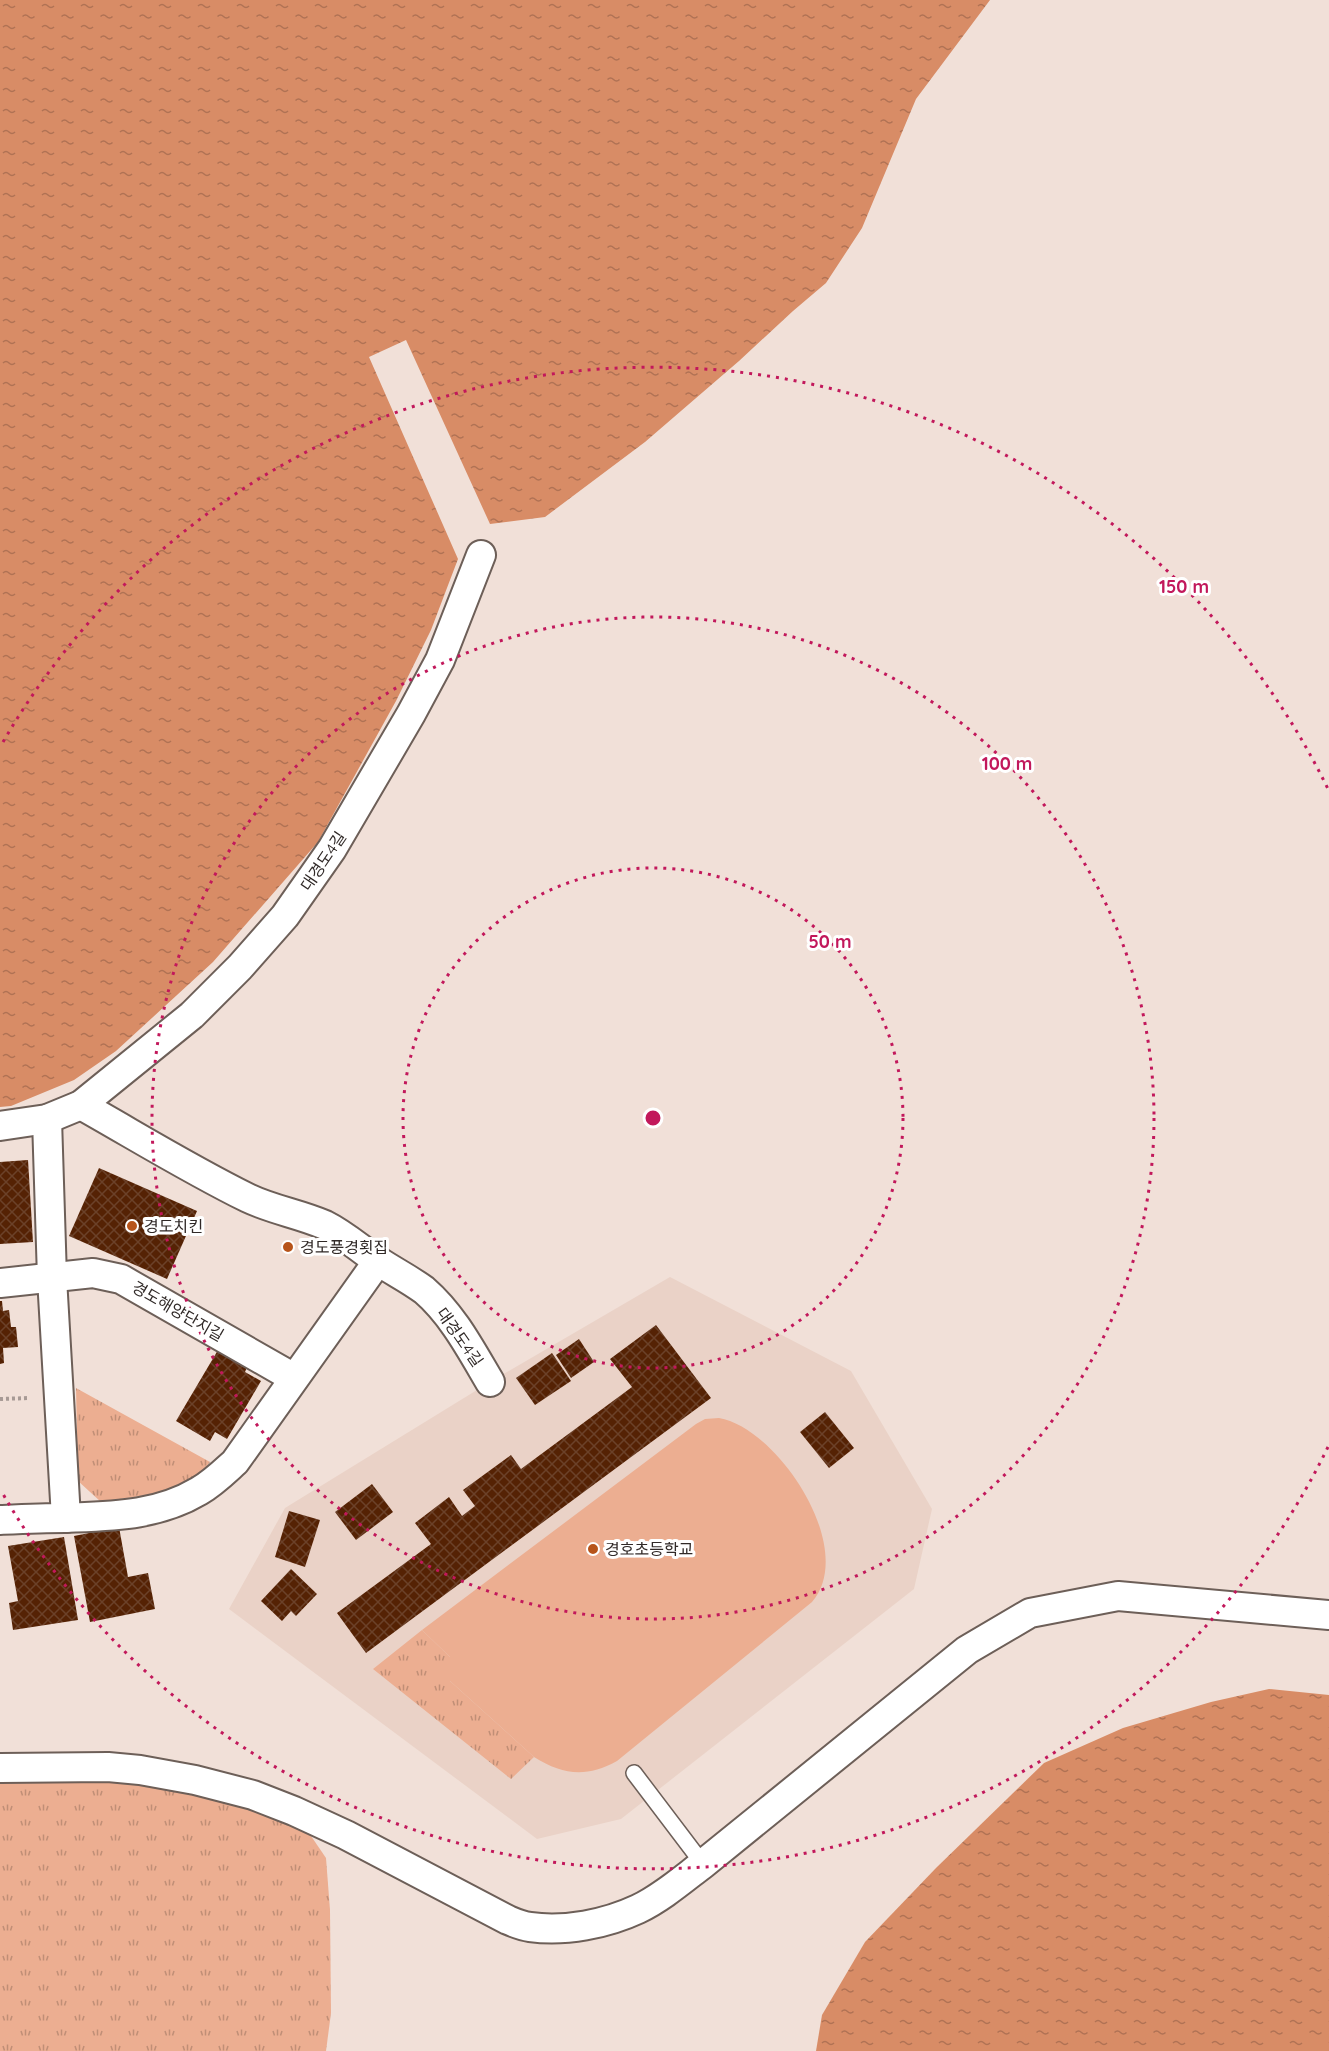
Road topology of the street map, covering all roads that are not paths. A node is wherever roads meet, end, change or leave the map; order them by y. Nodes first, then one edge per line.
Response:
1 (481, 555) dead end
2 (81, 1105) junction
3 (47, 1119) junction
4 (0, 1126) edge
5 (378, 1261) junction
6 (52, 1278) junction
7 (0, 1283) edge
8 (294, 1378) junction
9 (490, 1382) dead end
10 (66, 1518) junction
11 (0, 1520) edge
12 (1329, 1615) edge
13 (0, 1768) edge
14 (634, 1773) dead end
15 (703, 1864) junction

1 - 2 street, 대경도4길
2 - 3 street, 대경도4길
2 - 5 street, 대경도4길
3 - 4 street, 대경도4길
3 - 6 street
5 - 8 street
5 - 9 street, 대경도4길
6 - 7 street, 경도해양단지길
6 - 8 street, 경도해양단지길
6 - 10 street
8 - 10 street
10 - 11 street
12 - 15 street
13 - 15 street
14 - 15 lane

